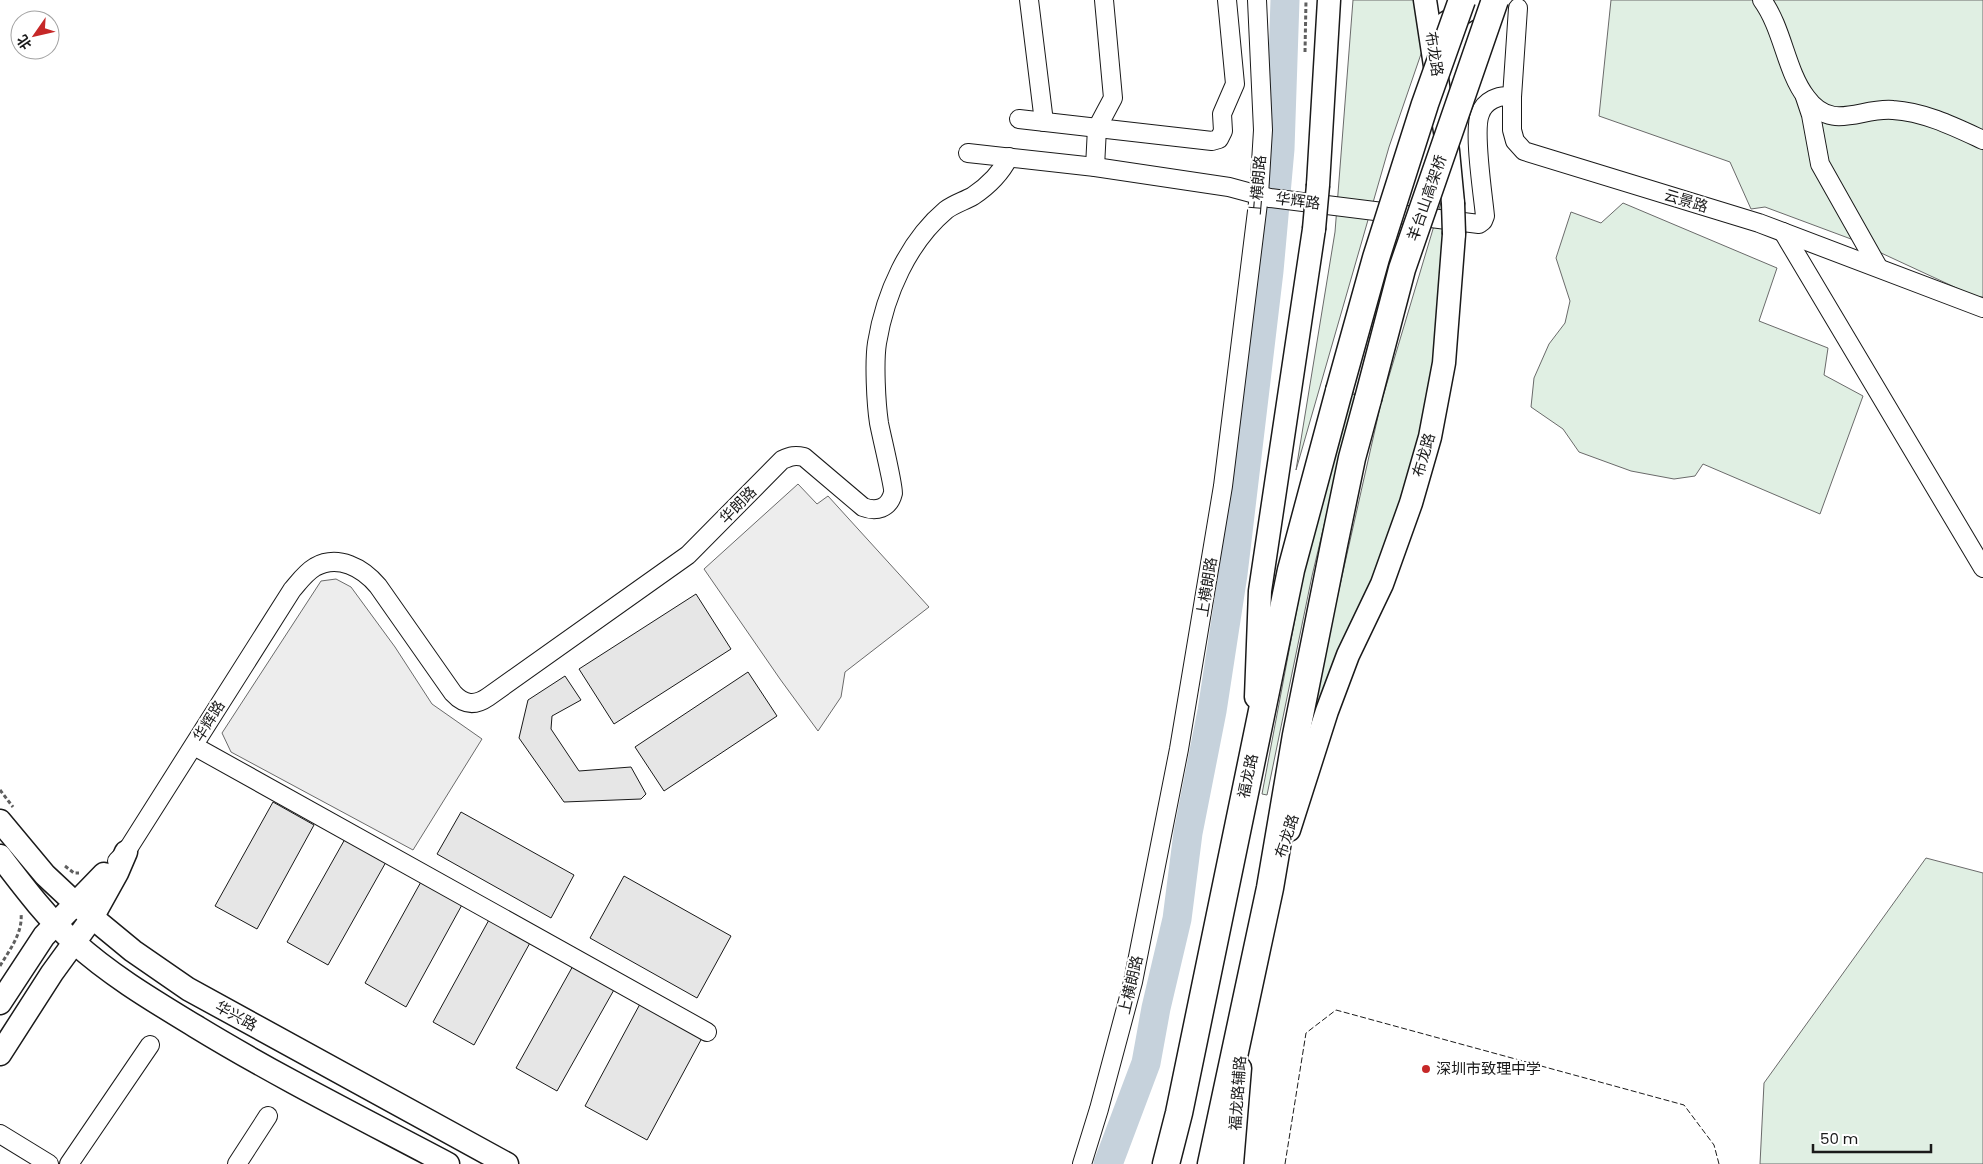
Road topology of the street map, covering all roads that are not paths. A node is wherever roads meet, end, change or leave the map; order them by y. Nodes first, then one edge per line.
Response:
1 (1029, 0) edge
2 (1104, 0) edge
3 (1227, 0) edge
4 (1257, 0) edge
5 (1329, 0) edge
6 (1425, 0) edge
7 (1462, 0) edge
8 (1762, 0) edge
9 (1504, 2) edge
10 (1432, 44) junction
11 (1805, 96) junction
12 (1512, 97) junction
13 (1019, 119) dead end
14 (1044, 122) junction
15 (1097, 128) junction
16 (1983, 140) edge
17 (968, 153) dead end
18 (1009, 157) junction
19 (1095, 167) junction
20 (1271, 197) junction
21 (1783, 232) junction
22 (1878, 268) junction
23 (1983, 308) edge
24 (1339, 391) joint
25 (1983, 568) edge
26 (292, 590) joint
27 (194, 746) junction
28 (1255, 746) junction
29 (9, 817) edge
30 (126, 852) junction
31 (0, 856) edge
32 (96, 874) joint
33 (1270, 888) junction
34 (84, 911) junction
35 (55, 924) junction
36 (74, 942) junction
37 (0, 1003) edge
38 (1242, 1021) junction
39 (707, 1032) dead end
40 (150, 1044) dead end
41 (0, 1054) edge
42 (268, 1116) dead end
43 (0, 1134) edge
44 (48, 1164) edge
45 (69, 1164) edge
46 (236, 1164) edge
47 (448, 1164) edge
48 (507, 1164) edge
49 (1082, 1164) edge
50 (1166, 1164) edge
51 (1211, 1164) edge
52 (1232, 1164) edge

1 - 14 street
2 - 15 street
3 - 15 street
4 - 20 street, 上横朗路
5 - 28 main road, bridge
6 - 10 main road, 布龙路
7 - 24 highway, 羊台山高架桥, bridge
8 - 11 street
9 - 10 main road
9 - 12 street, 云景路
9 - 33 highway, 羊台山高架桥, bridge
10 - 33 main road, 布龙路, bridge
11 - 16 street
11 - 22 street
12 - 20 street, 华辉路
12 - 21 street, 云景路
13 - 14 street
14 - 15 street
15 - 19 street
17 - 18 street, 华辉路
18 - 19 street, 华辉路
18 - 26 street, 华朗路
19 - 20 street, 华辉路
20 - 49 street, 上横朗路
21 - 22 street, 云景路
21 - 25 street
22 - 23 street, 云景路
24 - 28 highway, 福龙路
26 - 27 street, 华辉路
27 - 30 street, 华辉路
27 - 39 street
28 - 50 highway, 福龙路
29 - 34 main road, 华兴路
30 - 32 street, 华辉路
30 - 34 main road, 华辉路
31 - 35 main road, 华兴路
32 - 34 main road, 华辉路
33 - 38 highway
34 - 35 main road, 华辉路
34 - 36 main road, 华辉路
34 - 48 main road, 华兴路
35 - 36 main road, 华兴路
35 - 37 main road, 华辉路
36 - 41 main road, 华辉路
36 - 47 main road, 华兴路
38 - 51 highway
38 - 52 main road, 福龙路辅路
40 - 45 street
42 - 46 street
43 - 44 street

